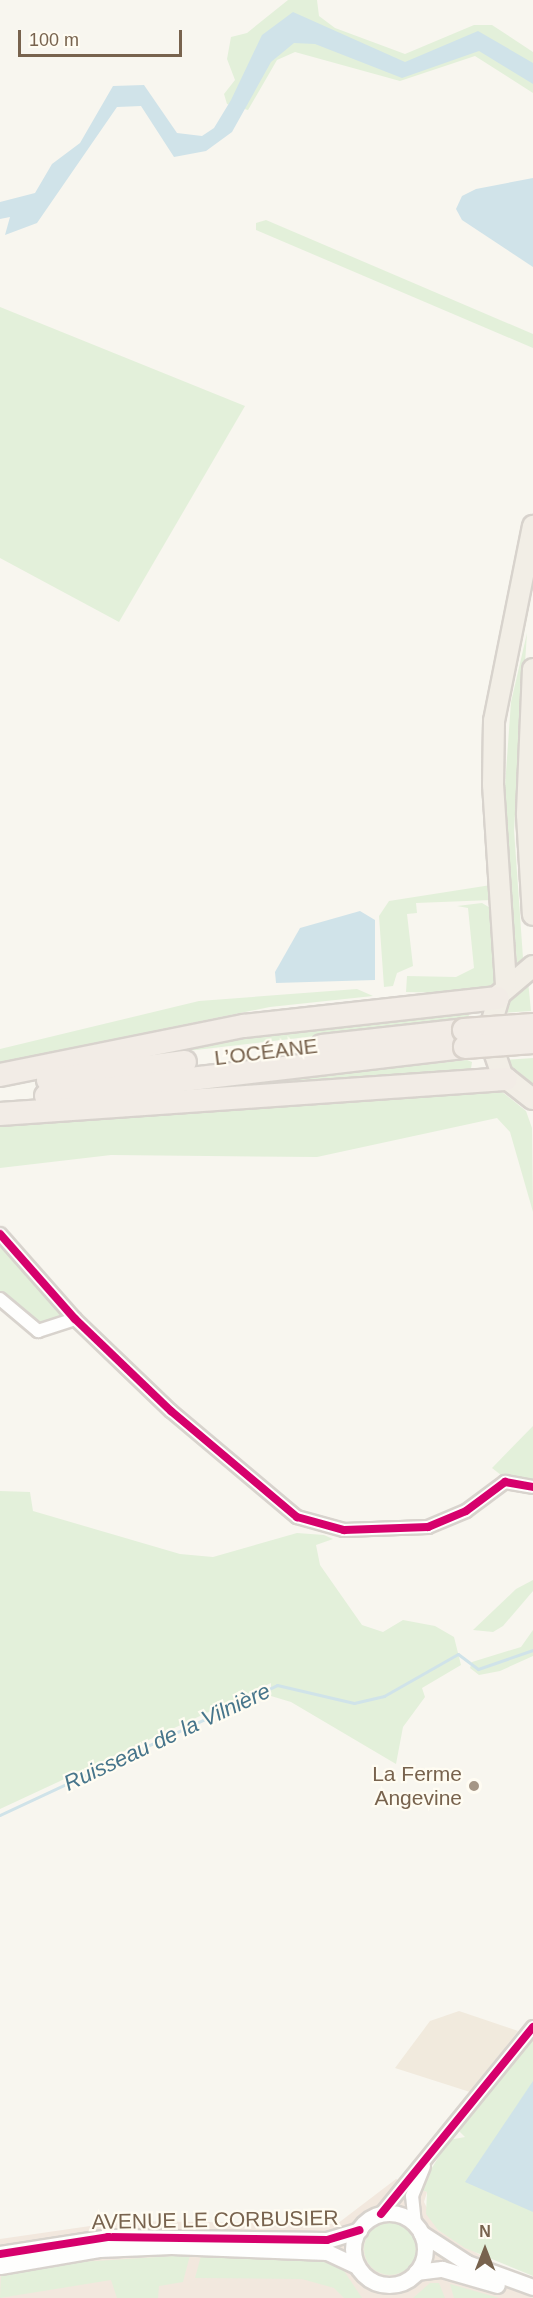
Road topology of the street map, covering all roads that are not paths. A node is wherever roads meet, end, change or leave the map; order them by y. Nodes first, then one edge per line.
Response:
1 (533, 526) edge
2 (533, 577) edge
3 (533, 669) edge
4 (496, 816) junction
5 (533, 915) edge
6 (528, 969) edge
7 (502, 992) junction
8 (533, 1025) edge
9 (465, 1039) junction
10 (533, 1042) edge
11 (0, 1074) edge
12 (506, 1080) junction
13 (0, 1087) edge
14 (0, 1103) edge
15 (531, 1103) edge
16 (0, 1114) edge
17 (0, 1234) edge
18 (0, 1299) edge
19 (75, 1319) junction
20 (533, 1487) edge
21 (533, 2027) edge
22 (430, 2154) junction
23 (381, 2214) junction
24 (418, 2228) junction
25 (359, 2230) junction
26 (0, 2254) edge
27 (0, 2266) edge
28 (357, 2266) junction
29 (416, 2272) junction
30 (533, 2287) edge
31 (533, 2297) edge

1 - 4 highway
2 - 4 highway
3 - 5 highway
4 - 7 highway
6 - 7 highway
7 - 11 highway
7 - 12 highway
8 - 9 highway, L’OCÉANE, bridge
9 - 10 highway, L’OCÉANE, bridge
9 - 13 highway, L’OCÉANE
9 - 14 highway, L’OCÉANE
12 - 15 highway
12 - 16 highway
17 - 19 street
18 - 19 street
19 - 20 street
21 - 22 street
22 - 23 street
22 - 24 street
23 - 24 street
23 - 25 street
24 - 29 street
24 - 30 street
25 - 26 street, AVENUE LE CORBUSIER
25 - 28 street
27 - 28 street, AVENUE LE CORBUSIER
28 - 29 street
29 - 31 street

